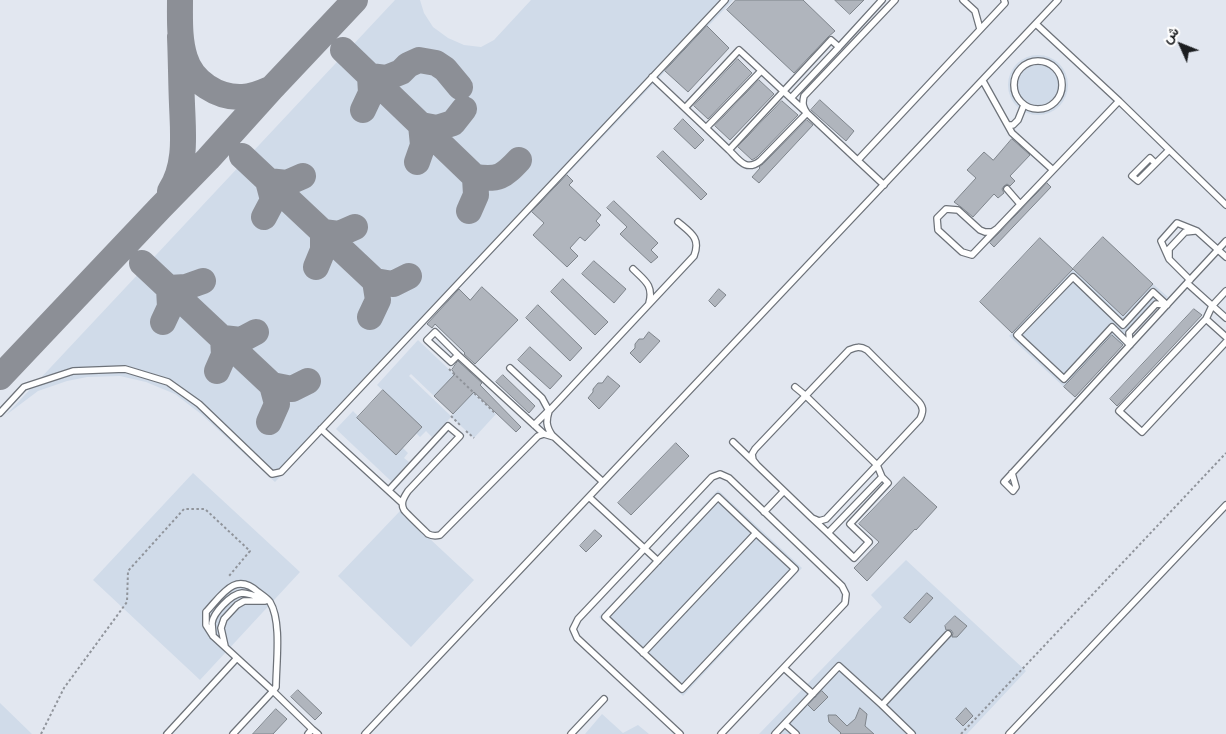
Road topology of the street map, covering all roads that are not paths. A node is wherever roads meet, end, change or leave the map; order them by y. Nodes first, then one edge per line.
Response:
1 (725, 0) edge
2 (882, 0) edge
3 (895, 0) edge
4 (962, 0) edge
5 (1004, 0) edge
6 (1058, 0) edge
7 (1036, 24) junction
8 (980, 29) junction
9 (839, 47) junction
10 (761, 70) junction
11 (652, 77) junction
12 (982, 80) junction
13 (784, 91) junction
14 (791, 98) junction
15 (1119, 101) junction
16 (1024, 105) junction
17 (685, 108) junction
18 (807, 113) junction
19 (1008, 125) junction
20 (706, 128) junction
21 (729, 150) junction
22 (1168, 150) junction
23 (858, 160) junction
24 (1156, 163) dead end
25 (1053, 170) junction
26 (884, 185) junction
27 (1007, 189) dead end
28 (1020, 204) junction
29 (1226, 205) edge
30 (678, 222) dead end
31 (998, 228) junction
32 (1197, 231) junction
33 (1226, 241) edge
34 (1218, 250) junction
35 (1226, 257) edge
36 (1169, 259) junction
37 (633, 269) dead end
38 (1189, 281) junction
39 (1226, 291) edge
40 (649, 305) junction
41 (1167, 305) junction
42 (1212, 306) junction
43 (1226, 318) edge
44 (1206, 319) junction
45 (1226, 337) edge
46 (1226, 342) edge
47 (1130, 345) junction
48 (458, 355) junction
49 (510, 368) dead end
50 (795, 388) dead end
51 (806, 396) junction
52 (549, 411) junction
53 (0, 413) edge
54 (534, 425) junction
55 (321, 429) junction
56 (544, 434) junction
57 (554, 437) junction
58 (733, 442) dead end
59 (756, 465) junction
60 (877, 465) junction
61 (1012, 472) dead end
62 (882, 477) junction
63 (603, 482) junction
64 (389, 490) junction
65 (784, 491) junction
66 (589, 497) junction
67 (402, 503) junction
68 (1226, 505) edge
69 (764, 512) junction
70 (812, 518) junction
71 (756, 533) junction
72 (828, 533) junction
73 (644, 549) junction
74 (658, 561) junction
75 (269, 601) junction
76 (948, 634) dead end
77 (213, 636) junction
78 (226, 648) junction
79 (643, 653) junction
80 (237, 658) junction
81 (784, 668) junction
82 (273, 691) junction
83 (813, 694) junction
84 (604, 698) dead end
85 (882, 705) junction
86 (785, 724) junction
87 (312, 729) junction
88 (167, 734) edge
89 (233, 734) edge
90 (308, 734) edge
91 (318, 734) edge
92 (365, 734) edge
93 (571, 734) edge
94 (680, 734) edge
95 (721, 734) edge
96 (775, 734) edge
97 (796, 734) edge
98 (912, 734) edge
99 (1009, 734) edge

1 - 11 lane
2 - 9 lane
3 - 18 lane
4 - 8 lane
5 - 8 lane
6 - 7 lane
7 - 12 lane
7 - 15 lane
8 - 23 lane
9 - 13 lane
9 - 14 lane
10 - 13 lane
10 - 17 lane
10 - 20 lane
11 - 17 lane
11 - 55 lane
12 - 19 lane
12 - 26 lane
13 - 14 lane
13 - 21 lane
14 - 18 lane
15 - 22 lane
15 - 25 lane
16 - 16 lane
16 - 19 lane
17 - 20 lane
18 - 21 lane
18 - 23 lane
19 - 25 lane
20 - 21 lane
22 - 24 lane
22 - 29 lane
23 - 26 lane
25 - 28 lane
26 - 63 lane
27 - 28 lane
28 - 31 lane
30 - 40 lane
31 - 31 lane
32 - 34 lane
32 - 36 lane
32 - 36 lane
33 - 34 lane
34 - 35 lane
34 - 38 lane
36 - 38 lane
37 - 40 lane
38 - 41 lane
38 - 42 lane
39 - 42 lane
40 - 52 lane
41 - 47 lane
41 - 47 lane
42 - 43 lane
42 - 44 lane
44 - 45 lane
44 - 46 lane
47 - 61 lane
48 - 48 lane
48 - 54 lane
49 - 52 lane
50 - 51 lane
51 - 59 lane
51 - 60 lane
51 - 60 lane
52 - 54 lane
52 - 57 lane
53 - 55 lane
54 - 56 lane
55 - 64 lane
56 - 57 lane
56 - 67 lane
57 - 63 lane
58 - 59 lane
59 - 65 lane
60 - 62 lane
60 - 70 lane
62 - 72 lane
62 - 72 lane
63 - 66 lane
64 - 67 lane
64 - 67 lane
65 - 69 lane
65 - 70 lane
66 - 73 lane
66 - 92 lane
68 - 99 lane
69 - 73 lane
69 - 81 lane
70 - 72 lane
71 - 74 lane
71 - 79 lane
71 - 79 lane
73 - 74 lane
73 - 94 lane
74 - 79 lane
75 - 77 lane
75 - 77 lane
75 - 78 lane
75 - 82 lane
76 - 85 lane
77 - 78 lane
78 - 80 lane
80 - 82 lane
80 - 88 lane
81 - 83 lane
81 - 95 lane
82 - 87 lane
82 - 89 lane
83 - 85 lane
83 - 86 lane
84 - 93 lane
85 - 98 lane
86 - 96 lane
86 - 97 lane
87 - 90 lane
87 - 91 lane

